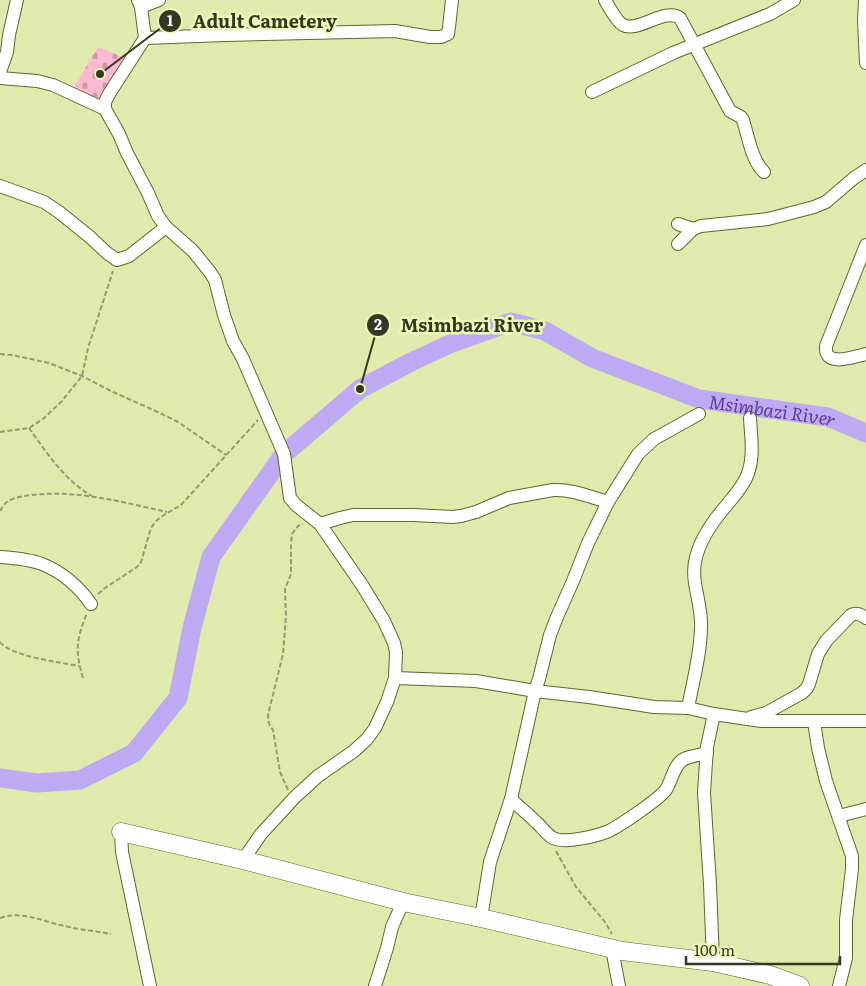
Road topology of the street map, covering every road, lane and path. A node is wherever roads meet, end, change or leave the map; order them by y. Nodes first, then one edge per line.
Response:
1 (17, 0) edge
2 (158, 0) edge
3 (452, 0) edge
4 (605, 0) edge
5 (794, 0) edge
6 (865, 0) edge
7 (140, 4) edge
8 (144, 38) junction
9 (694, 44) junction
10 (866, 63) edge
11 (0, 72) edge
12 (0, 78) edge
13 (592, 92) dead end
14 (105, 109) junction
15 (866, 170) edge
16 (764, 172) dead end
17 (0, 186) edge
18 (678, 224) dead end
19 (166, 227) junction
20 (693, 229) junction
21 (678, 244) dead end
22 (866, 245) edge
23 (117, 260) junction
24 (0, 354) edge
25 (866, 354) edge
26 (82, 376) junction
27 (265, 412) junction
28 (699, 414) dead end
29 (750, 418) dead end
30 (29, 428) junction
31 (0, 432) edge
32 (226, 455) junction
33 (94, 497) junction
34 (608, 502) junction
35 (0, 511) edge
36 (168, 512) junction
37 (317, 521) junction
38 (0, 557) edge
39 (91, 604) junction
40 (866, 618) edge
41 (0, 642) edge
42 (79, 666) junction
43 (83, 678) dead end
44 (395, 678) junction
45 (535, 691) junction
46 (688, 708) junction
47 (714, 714) junction
48 (744, 719) junction
49 (866, 721) edge
50 (814, 722) junction
51 (707, 753) junction
52 (295, 797) junction
53 (511, 799) junction
54 (866, 809) edge
55 (839, 816) junction
56 (121, 832) joint
57 (548, 835) junction
58 (243, 860) junction
59 (403, 902) junction
60 (0, 918) edge
61 (481, 918) junction
62 (111, 934) dead end
63 (617, 950) junction
64 (713, 962) junction
65 (150, 986) edge
66 (375, 986) edge
67 (619, 986) edge
68 (800, 986) edge
69 (839, 986) edge

1 - 11 street
2 - 7 street
3 - 8 street
4 - 9 street
5 - 9 street
6 - 10 street
7 - 8 street
8 - 14 street
9 - 13 street
9 - 16 street
12 - 14 street
14 - 19 street
15 - 20 street
17 - 23 street
18 - 20 street
19 - 23 street
19 - 27 street
20 - 21 street
22 - 25 street
23 - 26 path
24 - 26 path
26 - 30 path
26 - 32 path
27 - 32 path
27 - 37 street
28 - 34 street
29 - 46 street
30 - 31 path
30 - 33 path
32 - 36 path
33 - 35 path
33 - 36 path
34 - 37 street
34 - 45 street
36 - 39 path
37 - 44 street
37 - 52 path
38 - 39 street
39 - 42 path
40 - 48 street
41 - 42 path
42 - 43 path
44 - 45 street
44 - 52 street
45 - 46 street
45 - 53 street
46 - 47 street
47 - 48 street
47 - 51 street
48 - 50 street
49 - 50 street
50 - 55 street
51 - 57 street
51 - 64 street
52 - 58 street
53 - 57 street
53 - 61 street
54 - 55 street
55 - 69 street
56 - 58 street
56 - 65 street
57 - 63 path
58 - 59 street
59 - 61 street
59 - 66 street
60 - 62 path
61 - 63 street
63 - 64 street
63 - 67 street
64 - 68 street

